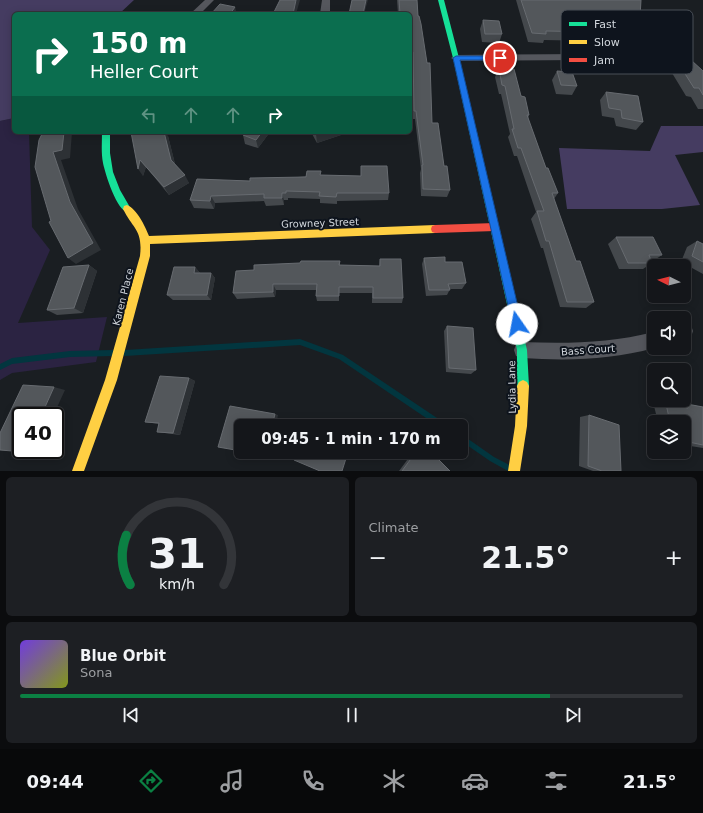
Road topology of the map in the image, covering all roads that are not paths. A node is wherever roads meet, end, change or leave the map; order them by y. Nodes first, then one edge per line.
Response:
1 (210, 0) edge
2 (326, 0) edge
3 (441, 0) edge
4 (197, 12) edge
5 (325, 12) edge
6 (561, 57) edge
7 (456, 58) junction
8 (106, 134) edge
9 (495, 227) junction
10 (146, 240) junction
11 (647, 342) edge
12 (522, 350) junction
13 (78, 471) edge
14 (514, 471) edge

1 - 4 street
2 - 5 street
3 - 7 street, Lydia Lane
6 - 7 street
7 - 9 street, Lydia Lane
8 - 10 street
9 - 10 street, Growney Street
9 - 12 street, Lydia Lane
10 - 13 street, Karen Place
11 - 12 street, Bass Court
12 - 14 street, Lydia Lane

